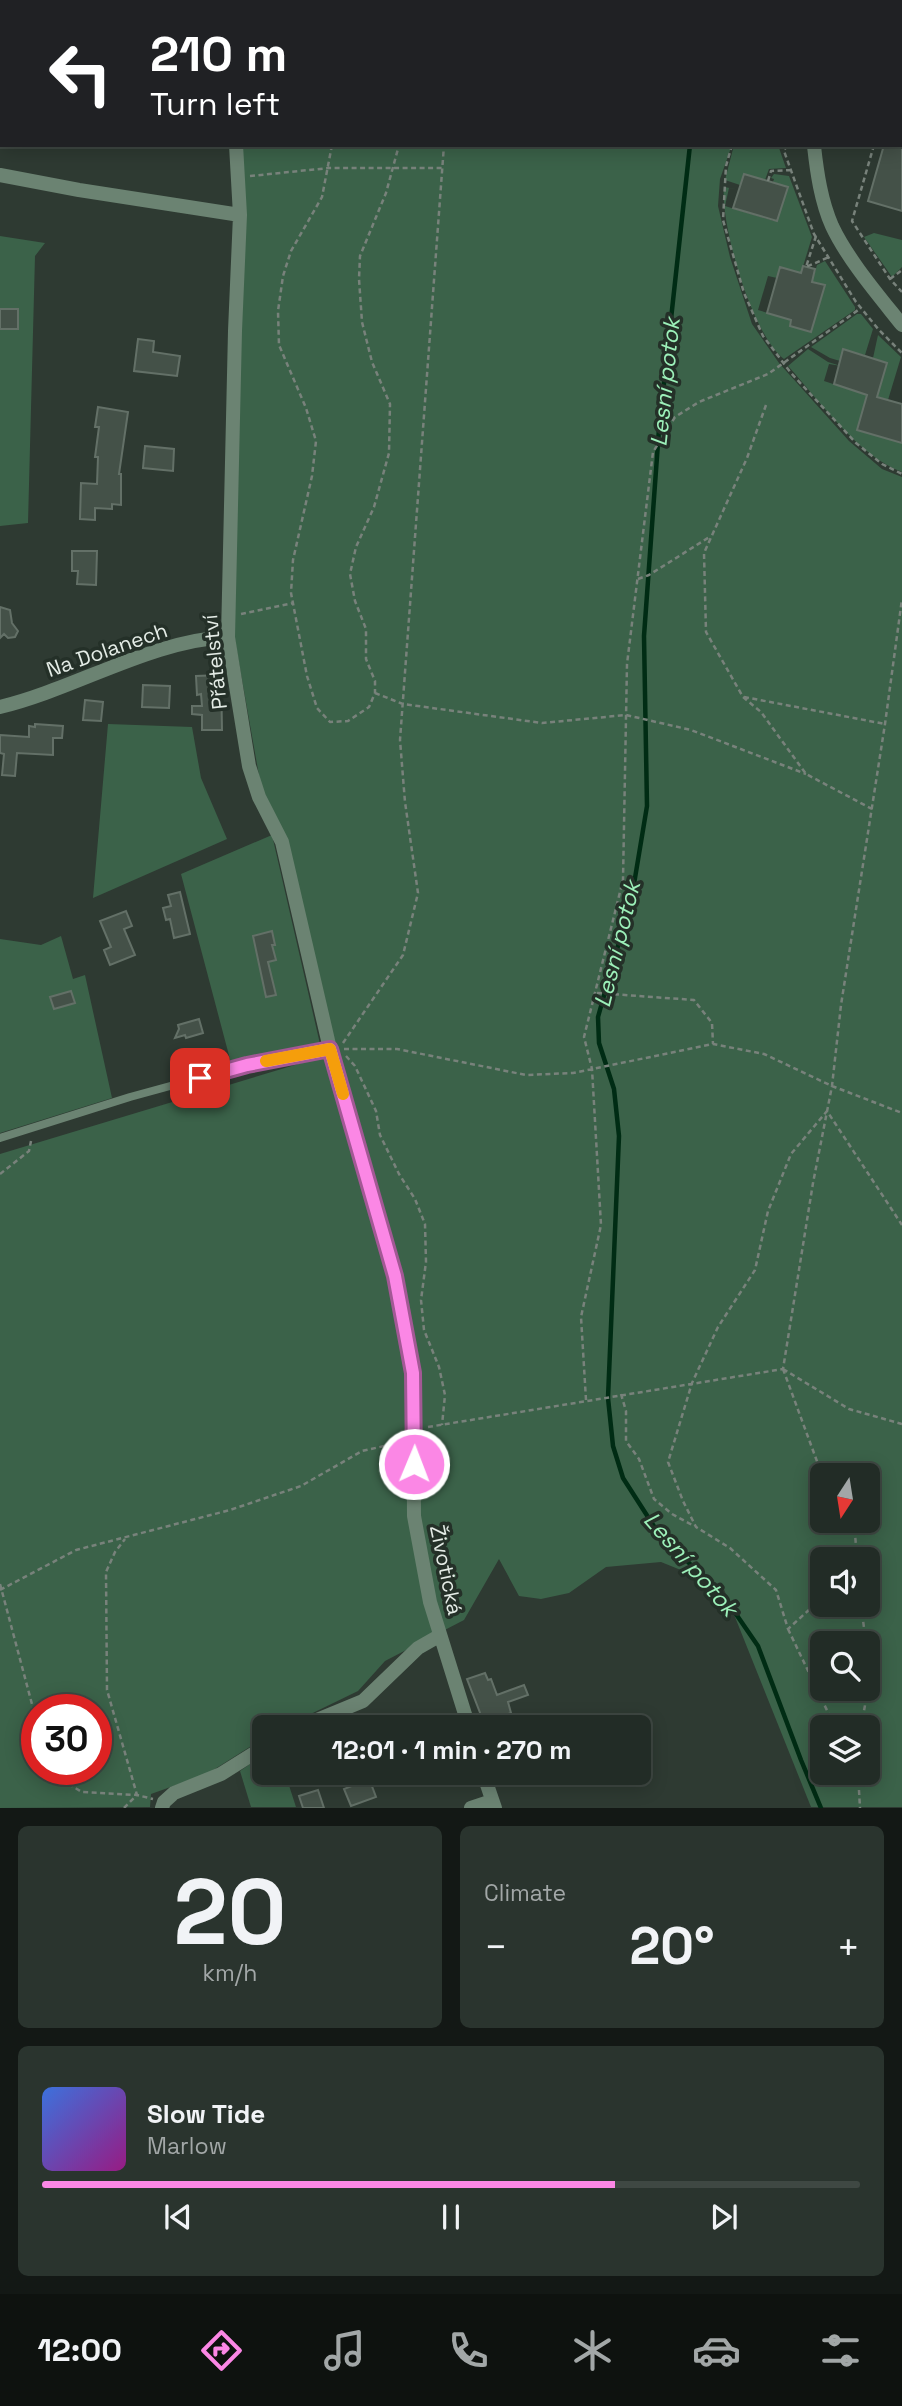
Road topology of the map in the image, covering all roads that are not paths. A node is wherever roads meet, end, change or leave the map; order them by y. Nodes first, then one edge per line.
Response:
1 (236, 147) edge
2 (814, 147) edge
3 (0, 175) edge
4 (240, 215) junction
5 (902, 325) edge
6 (229, 637) junction
7 (0, 707) edge
8 (335, 1049) junction
9 (0, 1138) edge
10 (439, 1636) junction
11 (329, 1715) edge
12 (464, 1715) edge
13 (252, 1755) edge
14 (487, 1785) edge
15 (494, 1804) edge
16 (163, 1805) edge
17 (471, 1808) edge

1 - 4 street, Přátelství
2 - 5 street
3 - 4 street
4 - 6 street, Přátelství
6 - 7 street, Na Dolanech
6 - 8 street, Přátelství
8 - 9 lane
8 - 10 street, Životická
10 - 11 street
10 - 12 street, Životická
13 - 16 street
14 - 15 street
15 - 17 street

